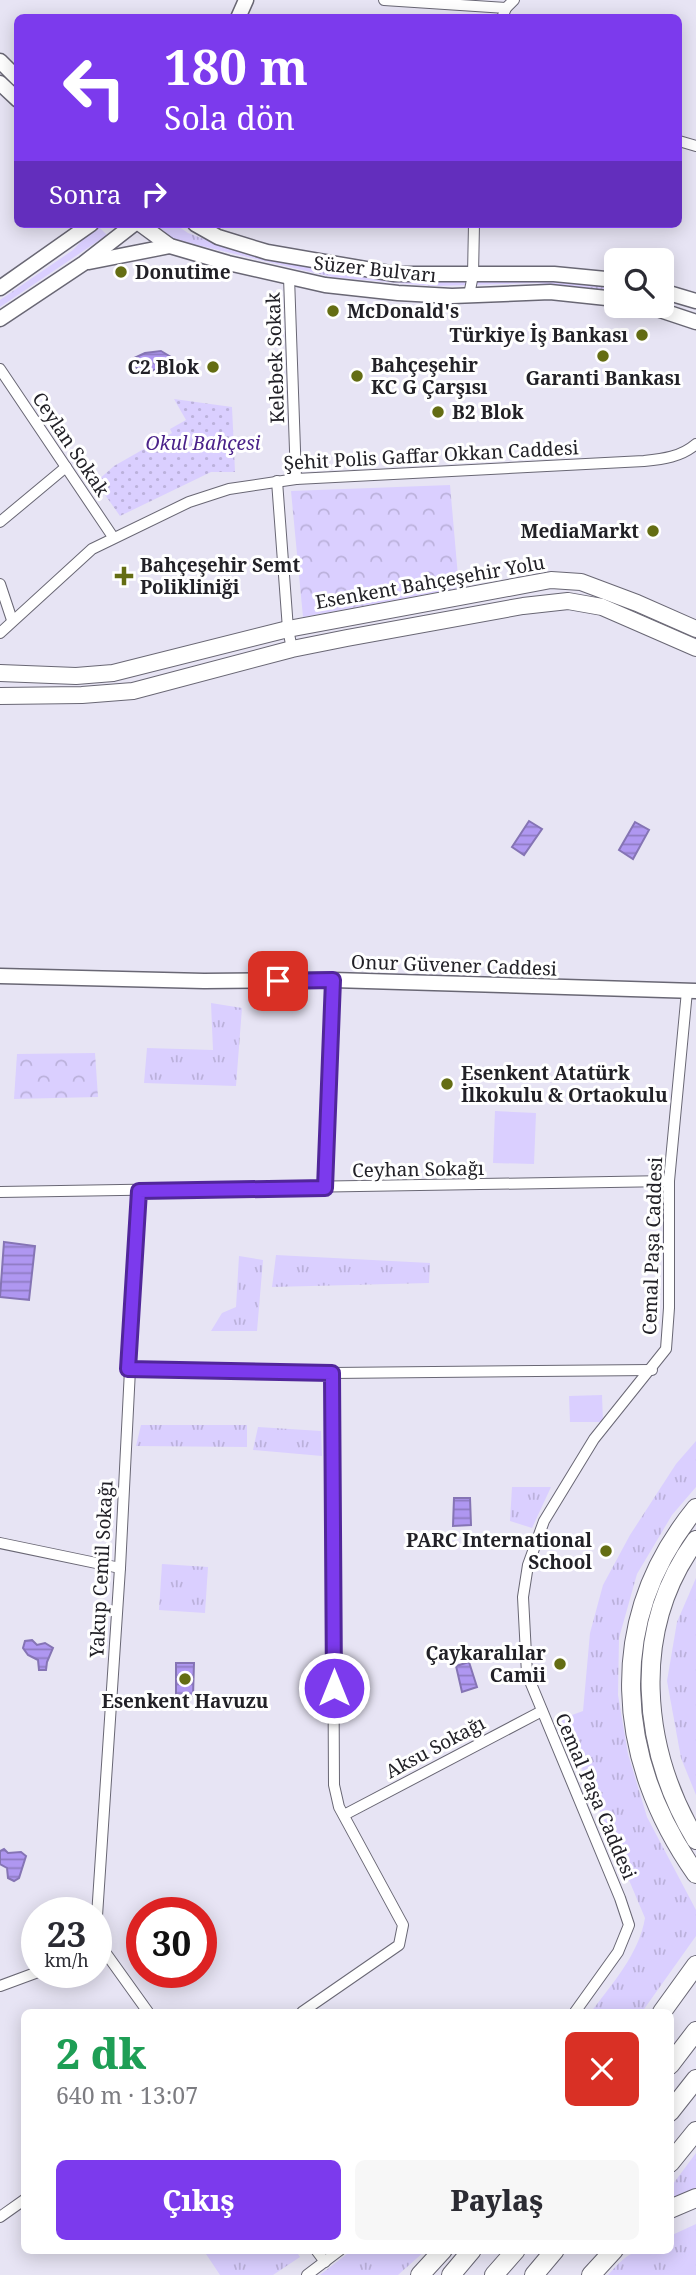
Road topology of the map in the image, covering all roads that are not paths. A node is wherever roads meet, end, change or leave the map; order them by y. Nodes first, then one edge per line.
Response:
1 (384, 0) edge
2 (514, 0) edge
3 (504, 13) edge
4 (0, 61) edge
5 (14, 75) edge
6 (0, 83) edge
7 (14, 96) edge
8 (83, 228) edge
9 (129, 228) edge
10 (145, 228) edge
11 (202, 228) edge
12 (474, 228) edge
13 (170, 246) junction
14 (84, 263) junction
15 (472, 275) junction
16 (289, 277) junction
17 (604, 279) edge
18 (0, 288) edge
19 (469, 295) junction
20 (674, 295) edge
21 (604, 298) edge
22 (696, 301) edge
23 (674, 315) edge
24 (0, 319) edge
25 (696, 322) edge
26 (0, 369) edge
27 (696, 444) edge
28 (66, 467) junction
29 (296, 479) junction
30 (277, 481) junction
31 (0, 522) edge
32 (113, 537) junction
33 (0, 584) edge
34 (12, 620) junction
35 (288, 629) junction
36 (696, 629) edge
37 (0, 633) edge
38 (696, 648) edge
39 (292, 649) junction
40 (0, 673) edge
41 (0, 696) edge
42 (0, 976) edge
43 (333, 980) junction
44 (691, 991) edge
45 (669, 1181) junction
46 (325, 1188) junction
47 (139, 1191) junction
48 (0, 1192) edge
49 (128, 1369) junction
50 (652, 1370) junction
51 (332, 1373) junction
52 (696, 1508) edge
53 (696, 1540) edge
54 (0, 1543) edge
55 (120, 1568) junction
56 (542, 1711) junction
57 (344, 1815) junction
58 (696, 1840) edge
59 (696, 1874) edge
60 (98, 1897) edge
61 (112, 1964) edge
62 (696, 1965) edge
63 (21, 1978) edge
64 (0, 1986) edge
65 (146, 2009) edge
66 (306, 2009) edge
67 (577, 2009) edge
68 (664, 2009) edge
69 (696, 2031) edge
70 (674, 2061) edge
71 (696, 2079) edge
72 (674, 2107) edge
73 (696, 2131) edge
74 (674, 2158) edge
75 (696, 2198) edge
76 (21, 2202) edge
77 (674, 2207) edge
78 (0, 2217) edge
79 (319, 2254) edge
80 (335, 2254) edge
81 (439, 2254) edge
82 (469, 2254) edge
83 (512, 2254) edge
84 (552, 2254) edge
85 (594, 2254) edge
86 (610, 2254) edge
87 (324, 2262) junction
88 (307, 2275) edge
89 (420, 2275) edge
90 (451, 2275) edge
91 (494, 2275) edge
92 (534, 2275) edge
93 (577, 2275) edge
94 (591, 2275) edge

1 - 3 street
2 - 3 street
4 - 5 main road
6 - 7 main road
8 - 18 main road
9 - 14 main road
10 - 13 main road, Süzer Bulvarı
11 - 15 main road, Süzer Bulvarı
12 - 15 street
13 - 14 main road
13 - 16 main road, Süzer Bulvarı
14 - 24 main road
15 - 17 main road, Süzer Bulvarı
15 - 19 street
16 - 19 main road, Süzer Bulvarı
16 - 29 street, Kelebek Sokak
19 - 21 main road, Süzer Bulvarı
20 - 22 main road
23 - 25 main road
26 - 28 street, Ceylan Sokak
27 - 29 street, Şehit Polis Gaffar Okkan Caddesi
28 - 31 street
28 - 32 street, Ceylan Sokak
29 - 30 street, Şehit Polis Gaffar Okkan Caddesi
30 - 32 street, Şehit Polis Gaffar Okkan Caddesi
30 - 35 street
32 - 34 street, Şehit Polis Gaffar Okkan Caddesi
33 - 34 street
34 - 37 street, Şehit Polis Gaffar Okkan Caddesi
35 - 36 main road, Esenkent Bahçeşehir Yolu
35 - 39 street
35 - 40 main road, Esenkent Bahçeşehir Yolu
38 - 39 main road, Esenkent Bahçeşehir Yolu
39 - 41 main road, Esenkent Bahçeşehir Yolu
42 - 43 main road, Onur Güvener Caddesi
43 - 44 main road, Onur Güvener Caddesi
43 - 46 street
44 - 45 street, Cemal Paşa Caddesi
45 - 46 street, Ceyhan Sokağı
45 - 50 street, Cemal Paşa Caddesi
46 - 47 street, Ceyhan Sokağı
47 - 48 street, Ceyhan Sokağı
47 - 49 street, Yakup Cemil Sokağı
49 - 51 street
49 - 55 street, Yakup Cemil Sokağı
50 - 51 street
50 - 56 street, Cemal Paşa Caddesi
51 - 57 street
52 - 59 highway
53 - 58 highway
54 - 55 street
55 - 60 street, Yakup Cemil Sokağı
56 - 57 street, Aksu Sokağı
56 - 67 street, Cemal Paşa Caddesi
57 - 66 street
61 - 65 street
62 - 68 highway
63 - 64 street
69 - 70 highway
71 - 72 highway
73 - 74 highway
75 - 77 highway
76 - 78 street
79 - 87 street
80 - 87 street
81 - 89 highway
82 - 90 highway
83 - 91 highway
84 - 92 highway
85 - 93 highway
86 - 94 highway
87 - 88 street

